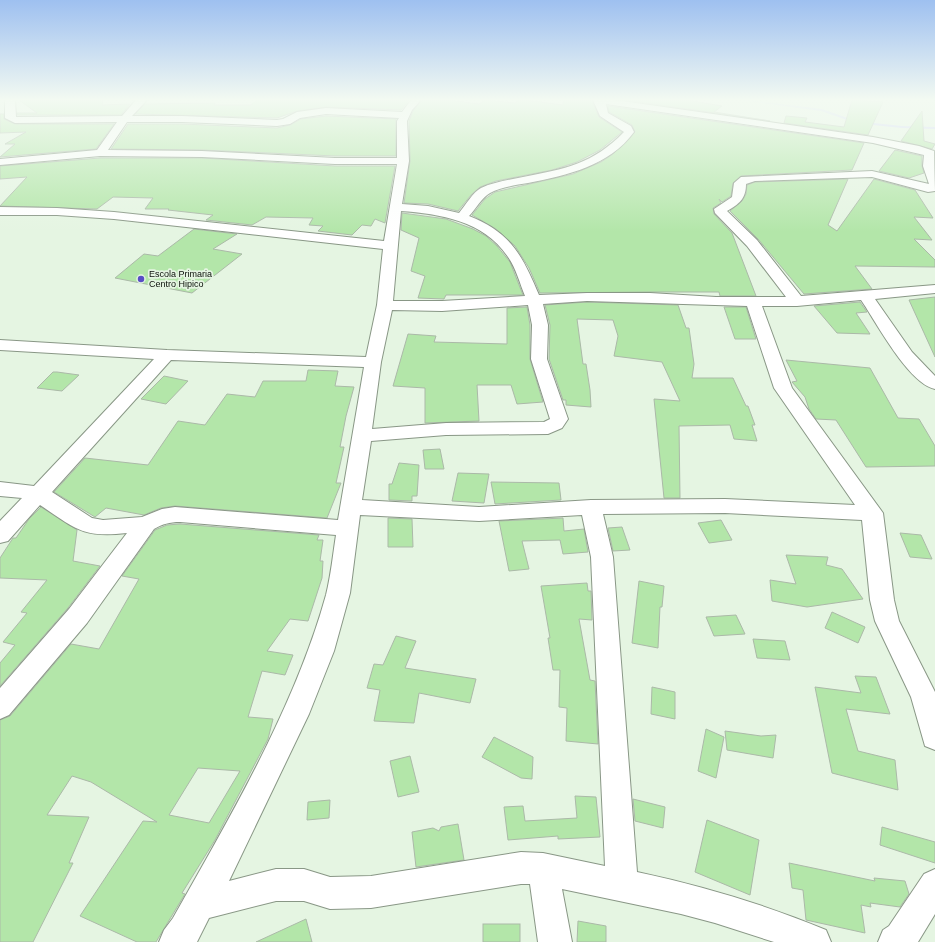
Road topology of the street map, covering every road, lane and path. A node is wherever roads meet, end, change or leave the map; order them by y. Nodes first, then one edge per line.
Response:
1 (107, 144) edge
2 (403, 144) edge
3 (618, 144) edge
4 (893, 144) edge
5 (100, 153) junction
6 (403, 161) junction
7 (0, 162) edge
8 (935, 186) edge
9 (395, 207) junction
10 (0, 211) edge
11 (462, 217) junction
12 (390, 246) junction
13 (935, 289) edge
14 (866, 296) junction
15 (534, 301) junction
16 (797, 301) junction
17 (753, 302) junction
18 (385, 305) junction
19 (0, 345) edge
20 (167, 355) junction
21 (373, 362) junction
22 (935, 384) edge
23 (362, 436) junction
24 (0, 489) edge
25 (38, 493) junction
26 (591, 507) junction
27 (872, 512) junction
28 (349, 517) junction
29 (146, 524) junction
30 (0, 535) edge
31 (0, 707) edge
32 (935, 737) edge
33 (543, 869) junction
34 (935, 885) edge
35 (622, 886) junction
36 (198, 905) junction
37 (176, 942) edge
38 (554, 942) edge
39 (814, 942) edge
40 (896, 942) edge

1 - 5 street
2 - 6 street
3 - 11 street
4 - 8 street
5 - 6 street
5 - 7 street
6 - 9 street
8 - 16 street
9 - 11 street
9 - 12 street
10 - 12 street
11 - 15 street
12 - 18 street
13 - 14 street
14 - 16 street
14 - 22 street
15 - 17 street
15 - 18 street
15 - 23 street
16 - 17 street
17 - 27 street
18 - 21 street
19 - 20 street
20 - 21 street
20 - 25 street
21 - 23 street
23 - 28 street
24 - 25 street
25 - 29 street
25 - 30 street
26 - 27 street
26 - 28 street
26 - 35 street
27 - 32 street
28 - 29 street
28 - 36 street
29 - 31 street
33 - 35 street
33 - 36 street
33 - 38 street
34 - 40 street
35 - 39 street
36 - 37 street

